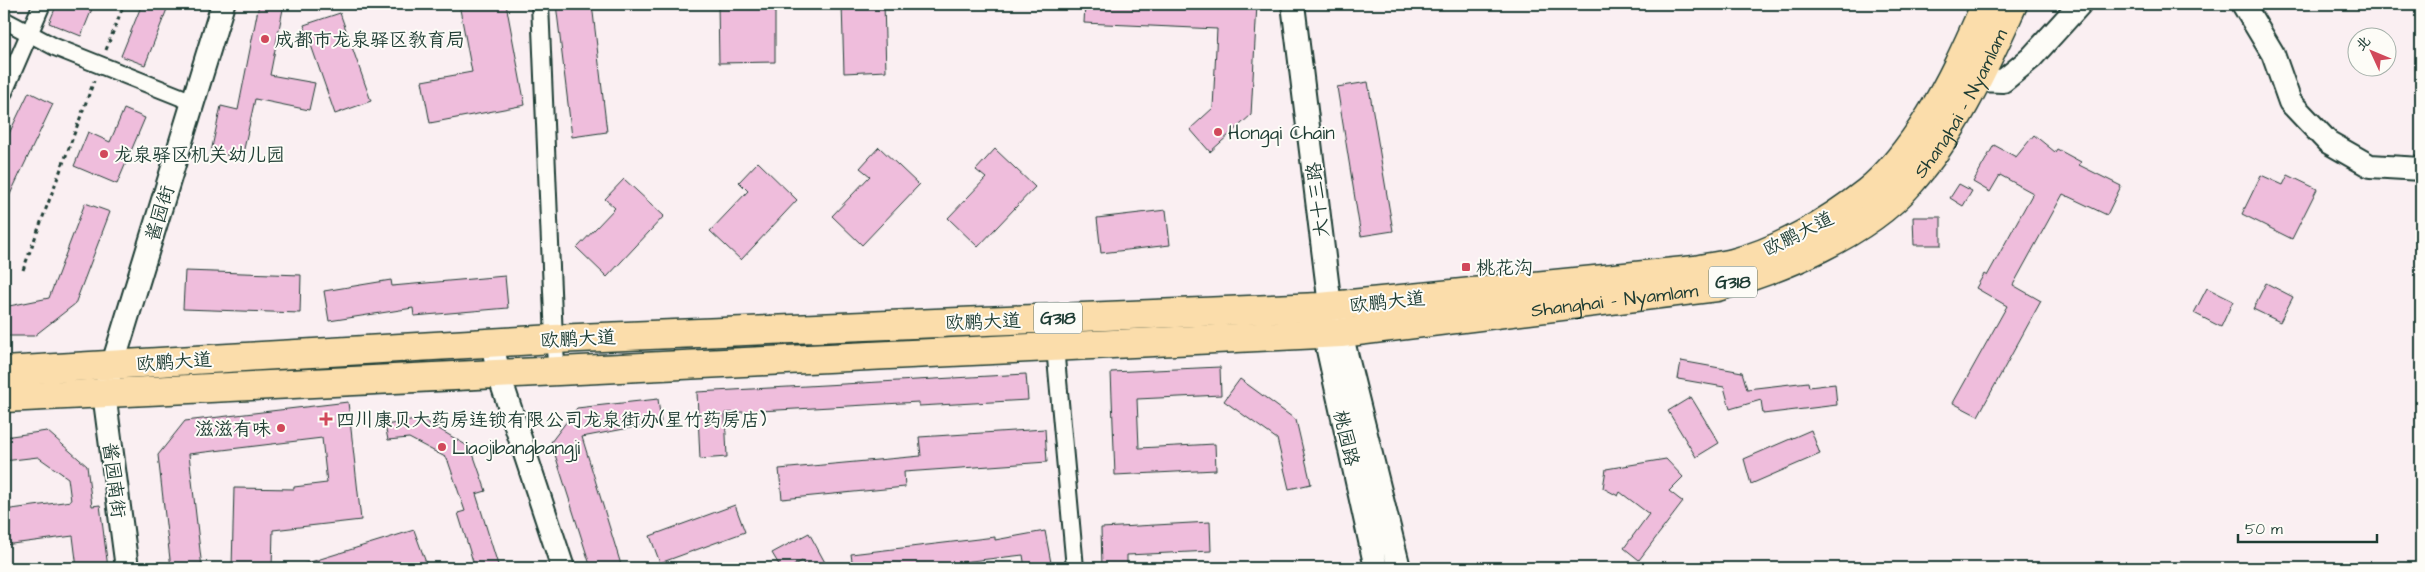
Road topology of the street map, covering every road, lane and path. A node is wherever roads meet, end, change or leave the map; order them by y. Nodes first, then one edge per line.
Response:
1 (42, 4) edge
2 (124, 4) edge
3 (223, 4) edge
4 (540, 4) edge
5 (1293, 4) edge
6 (1986, 4) edge
7 (2013, 4) edge
8 (2080, 4) edge
9 (2243, 4) edge
10 (4, 20) edge
11 (30, 34) junction
12 (100, 65) junction
13 (1978, 80) junction
14 (4, 92) edge
15 (194, 102) junction
16 (2421, 169) edge
17 (23, 270) dead end
18 (1329, 306) junction
19 (1332, 333) junction
20 (554, 339) junction
21 (492, 343) junction
22 (1055, 347) junction
23 (112, 365) junction
24 (4, 371) edge
25 (557, 372) junction
26 (498, 375) junction
27 (104, 393) junction
28 (4, 398) edge
29 (127, 568) edge
30 (563, 568) edge
31 (1075, 568) edge
32 (1376, 568) edge
33 (1399, 568) edge

1 - 11 street
2 - 12 path
3 - 15 street, 酱园街
4 - 20 street
5 - 18 street, 大十三路
6 - 18 highway, 欧鹏大道 / G318
7 - 13 highway, Shanghai - Nyamlam / G318
8 - 13 street
9 - 16 street
10 - 11 street
11 - 12 street
11 - 14 street
12 - 15 street
12 - 17 path
13 - 19 highway, Shanghai - Nyamlam / G318
15 - 23 street, 酱园街
18 - 19 street, 桃园路
18 - 20 highway, 欧鹏大道 / G318
19 - 22 highway, 欧鹏大道 / G318
19 - 32 street, 桃园路
19 - 33 street
20 - 21 highway, 欧鹏大道 / G318
20 - 25 street
21 - 23 highway, 欧鹏大道 / G318
21 - 26 street
22 - 25 highway, 欧鹏大道 / G318
22 - 31 street
23 - 24 highway, 欧鹏大道 / G318
23 - 27 street, 酱园街
25 - 26 highway, 欧鹏大道 / G318
26 - 27 highway, 欧鹏大道 / G318
26 - 30 street
27 - 28 highway, 欧鹏大道 / G318
27 - 29 street, 酱园南街

